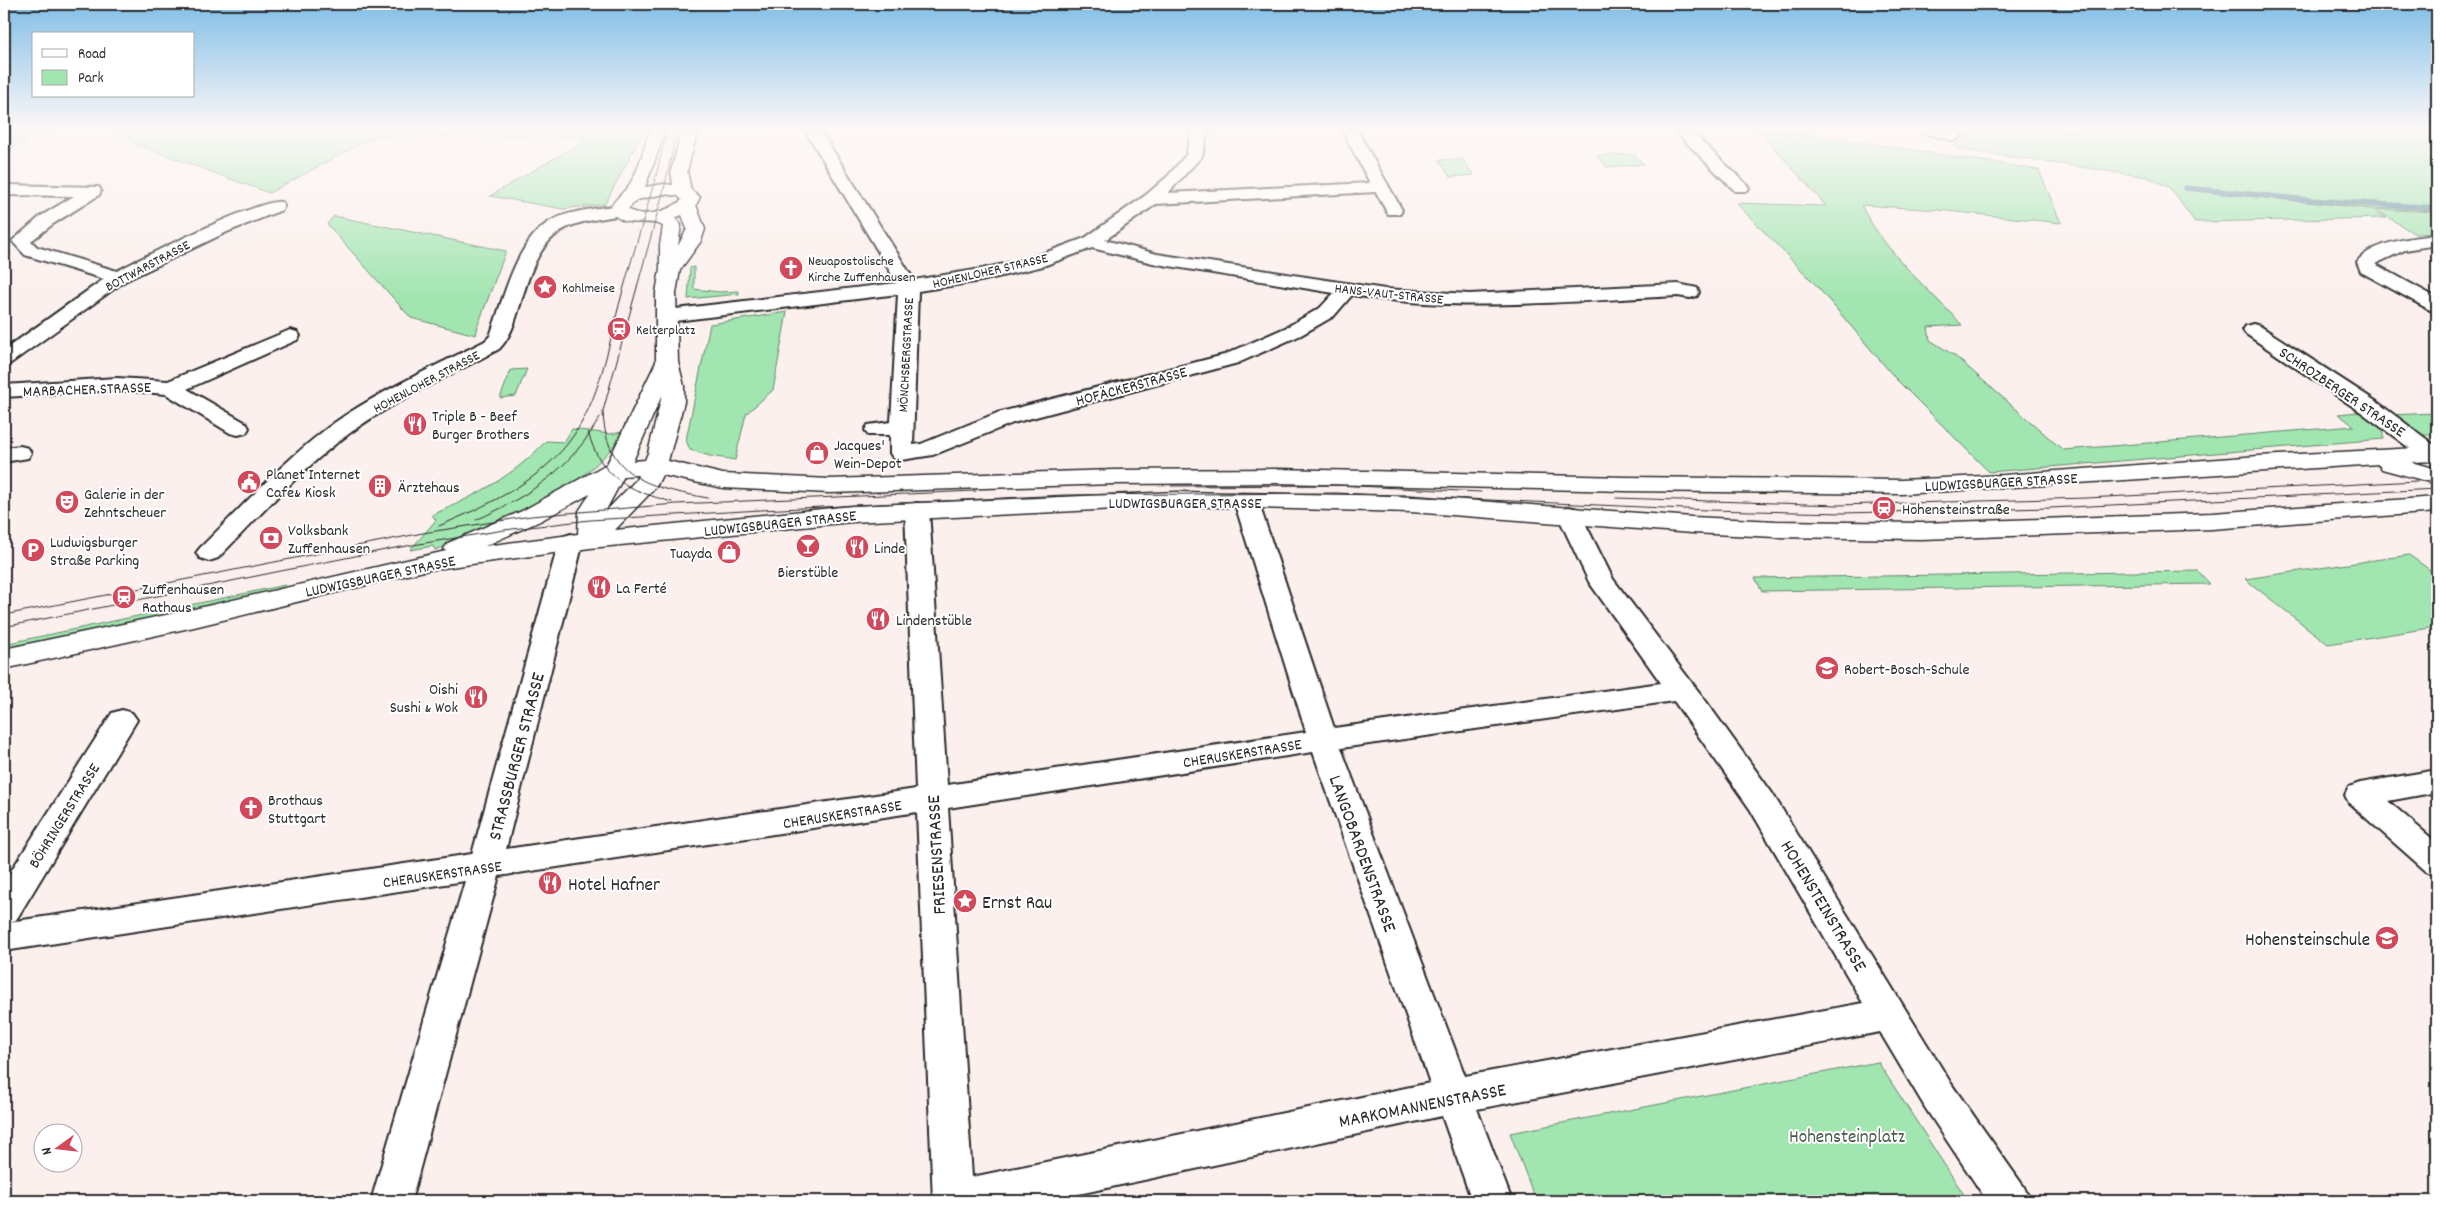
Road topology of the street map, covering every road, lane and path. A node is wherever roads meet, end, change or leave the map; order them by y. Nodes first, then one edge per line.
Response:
1 (636, 186) edge
2 (682, 186) edge
3 (847, 186) edge
4 (1165, 186) edge
5 (1380, 188) joint
6 (4, 190) edge
7 (685, 198) junction
8 (1152, 199) junction
9 (624, 203) junction
10 (276, 206) dead end
11 (1394, 210) dead end
12 (656, 217) junction
13 (2437, 240) edge
14 (1091, 242) junction
15 (670, 269) junction
16 (118, 277) junction
17 (909, 287) junction
18 (1347, 289) junction
19 (1690, 292) dead end
20 (2437, 306) edge
21 (667, 316) junction
22 (2253, 330) dead end
23 (290, 336) dead end
24 (4, 360) edge
25 (667, 362) junction
26 (170, 388) junction
27 (4, 391) edge
28 (238, 428) dead end
29 (901, 428) junction
30 (876, 430) dead end
31 (901, 452) joint
32 (2435, 454) edge
33 (2359, 457) junction
34 (656, 466) junction
35 (614, 470) junction
36 (2437, 477) edge
37 (1564, 483) junction
38 (1246, 501) junction
39 (2437, 505) edge
40 (917, 510) junction
41 (1570, 514) junction
42 (581, 541) junction
43 (208, 553) dead end
44 (428, 562) junction
45 (4, 659) edge
46 (1680, 690) junction
47 (122, 720) dead end
48 (1323, 740) junction
49 (2437, 781) edge
50 (933, 799) junction
51 (2437, 862) edge
52 (485, 867) junction
53 (4, 910) edge
54 (4, 937) edge
55 (1891, 1014) junction
56 (1454, 1096) junction
57 (391, 1201) edge
58 (953, 1201) edge
59 (1492, 1201) edge
60 (2010, 1201) edge

1 - 9 main road
2 - 7 main road
3 - 17 street, MÖNCHSBERGSTRASSE
4 - 8 street, HOHENLOHER STRASSE
5 - 8 street
5 - 11 street
6 - 16 street
7 - 9 main road
7 - 12 main road
7 - 15 main road
8 - 14 street, HOHENLOHER STRASSE
9 - 12 main road
9 - 43 street, HOHENLOHER STRASSE
10 - 16 street, BOTTWARSTRASSE
12 - 15 main road
13 - 20 street
14 - 17 street, HOHENLOHER STRASSE
14 - 18 street, HANS-VAUT-STRASSE
15 - 21 main road
16 - 24 street, BOTTWARSTRASSE
17 - 21 street, HOHENLOHER STRASSE
17 - 29 street, MÖNCHSBERGSTRASSE
18 - 19 street, HANS-VAUT-STRASSE
18 - 31 street, HOFÄCKERSTRASSE
21 - 25 main road
22 - 32 street, SCHROZBERGER STRASSE
23 - 26 street, MARBACHER STRASSE
25 - 34 main road
25 - 35 main road
26 - 27 street, MARBACHER STRASSE
26 - 28 street, MARBACHER STRASSE
29 - 30 street, MÖNCHSBERGSTRASSE
29 - 31 street, MÖNCHSBERGSTRASSE
32 - 33 main road, LUDWIGSBURGER STRASSE
33 - 36 main road
33 - 37 main road, LUDWIGSBURGER STRASSE
34 - 35 main road, LUDWIGSBURGER STRASSE
34 - 37 main road, LUDWIGSBURGER STRASSE
34 - 42 main road
35 - 42 main road
35 - 44 main road
37 - 41 main road
38 - 40 main road, LUDWIGSBURGER STRASSE
38 - 41 main road, LUDWIGSBURGER STRASSE
38 - 48 street, LANGOBARDENSTRASSE
39 - 41 main road, LUDWIGSBURGER STRASSE
40 - 42 main road, LUDWIGSBURGER STRASSE
40 - 50 street, FRIESENSTRASSE
41 - 46 street, HOHENSTEINSTRASSE
42 - 44 main road, LUDWIGSBURGER STRASSE
42 - 52 street, STRASSBURGER STRASSE
44 - 45 main road, LUDWIGSBURGER STRASSE
46 - 48 street, CHERUSKERSTRASSE
46 - 55 street, HOHENSTEINSTRASSE
47 - 53 street, BÖHRINGERSTRASSE
48 - 50 street, CHERUSKERSTRASSE
48 - 56 street, LANGOBARDENSTRASSE
49 - 51 street
50 - 52 street, CHERUSKERSTRASSE
50 - 58 street, FRIESENSTRASSE
52 - 54 street, CHERUSKERSTRASSE
52 - 57 street, STRASSBURGER STRASSE
55 - 56 street, MARKOMANNENSTRASSE
55 - 60 street, HOHENSTEINSTRASSE
56 - 58 street, MARKOMANNENSTRASSE
56 - 59 street, LANGOBARDENSTRASSE

